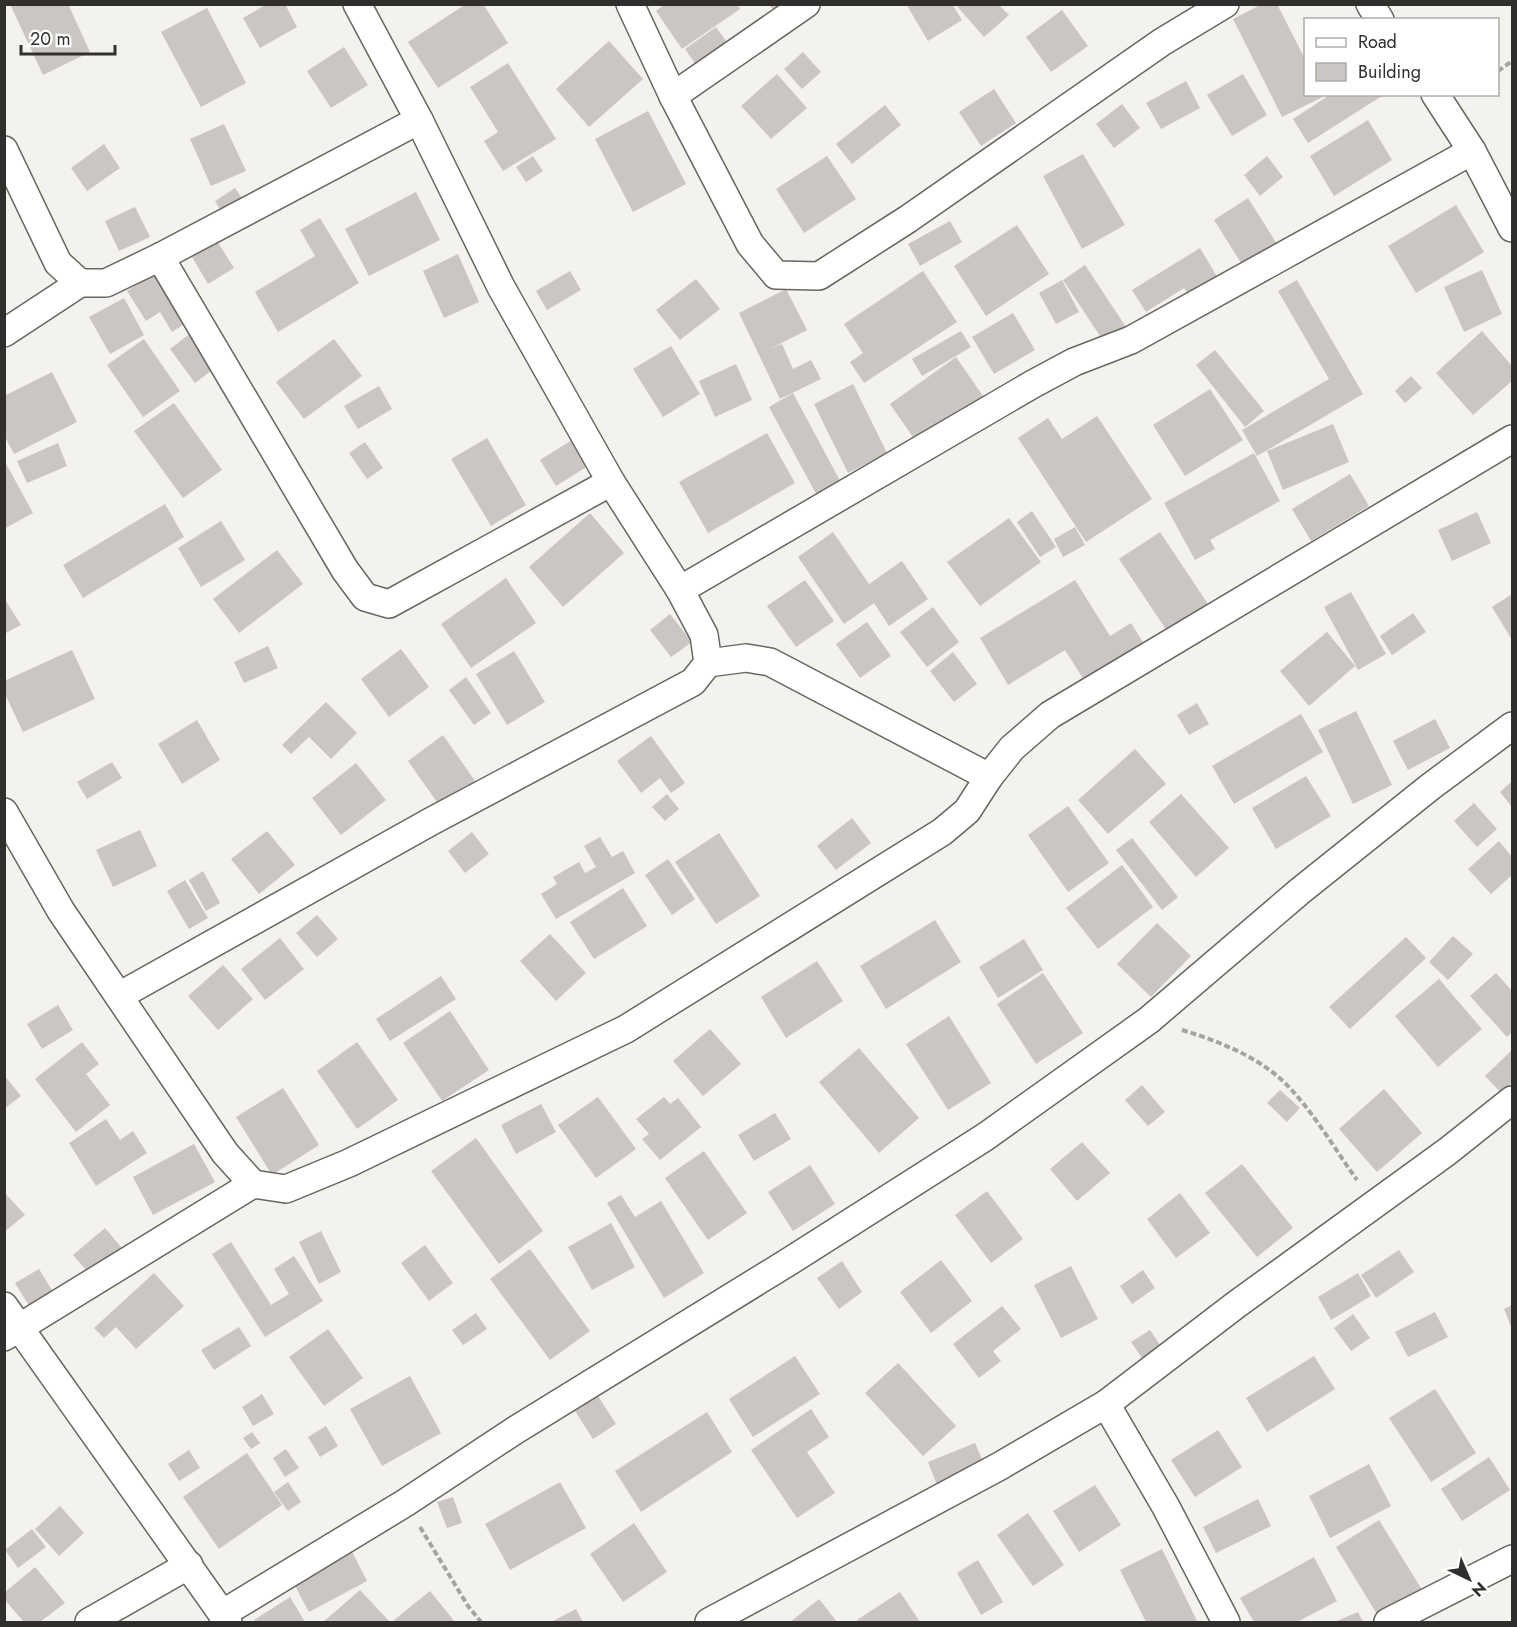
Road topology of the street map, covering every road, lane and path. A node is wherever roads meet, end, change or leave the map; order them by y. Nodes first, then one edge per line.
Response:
1 (357, 4) edge
2 (630, 4) edge
3 (806, 4) edge
4 (1225, 4) edge
5 (1370, 4) edge
6 (1379, 18) edge
7 (1512, 61) edge
8 (1499, 69) edge
9 (673, 96) junction
10 (1437, 96) edge
11 (419, 120) junction
12 (4, 150) edge
13 (1472, 151) junction
14 (1512, 228) edge
15 (160, 257) junction
16 (80, 283) junction
17 (4, 333) edge
18 (1512, 439) edge
19 (611, 482) junction
20 (680, 590) junction
21 (708, 663) junction
22 (1512, 726) edge
23 (989, 777) junction
24 (4, 812) edge
25 (119, 996) junction
26 (1149, 1020) junction
27 (1512, 1100) edge
28 (254, 1184) junction
29 (1375, 1204) junction
30 (9, 1324) edge
31 (1106, 1404) junction
32 (405, 1503) junction
33 (1512, 1559) edge
34 (189, 1565) junction
35 (225, 1618) edge
36 (89, 1623) edge
37 (481, 1623) edge
38 (709, 1623) edge
39 (1226, 1623) edge
40 (1388, 1623) edge

1 - 11 street
2 - 9 street
3 - 9 street
4 - 9 street
5 - 6 street
7 - 8 path
10 - 13 street
11 - 15 street
11 - 19 street
12 - 16 street
13 - 14 street
13 - 20 street
15 - 16 street
15 - 19 street
16 - 17 street
18 - 23 street
19 - 20 street
20 - 21 street
21 - 23 street
21 - 25 street
22 - 26 street
23 - 28 street
24 - 25 street
25 - 28 street
26 - 29 path
26 - 32 street
27 - 29 street
28 - 30 street
29 - 31 street
30 - 34 street
31 - 38 street
31 - 39 street
32 - 35 street
32 - 37 path
33 - 40 street
34 - 35 street
34 - 36 street

